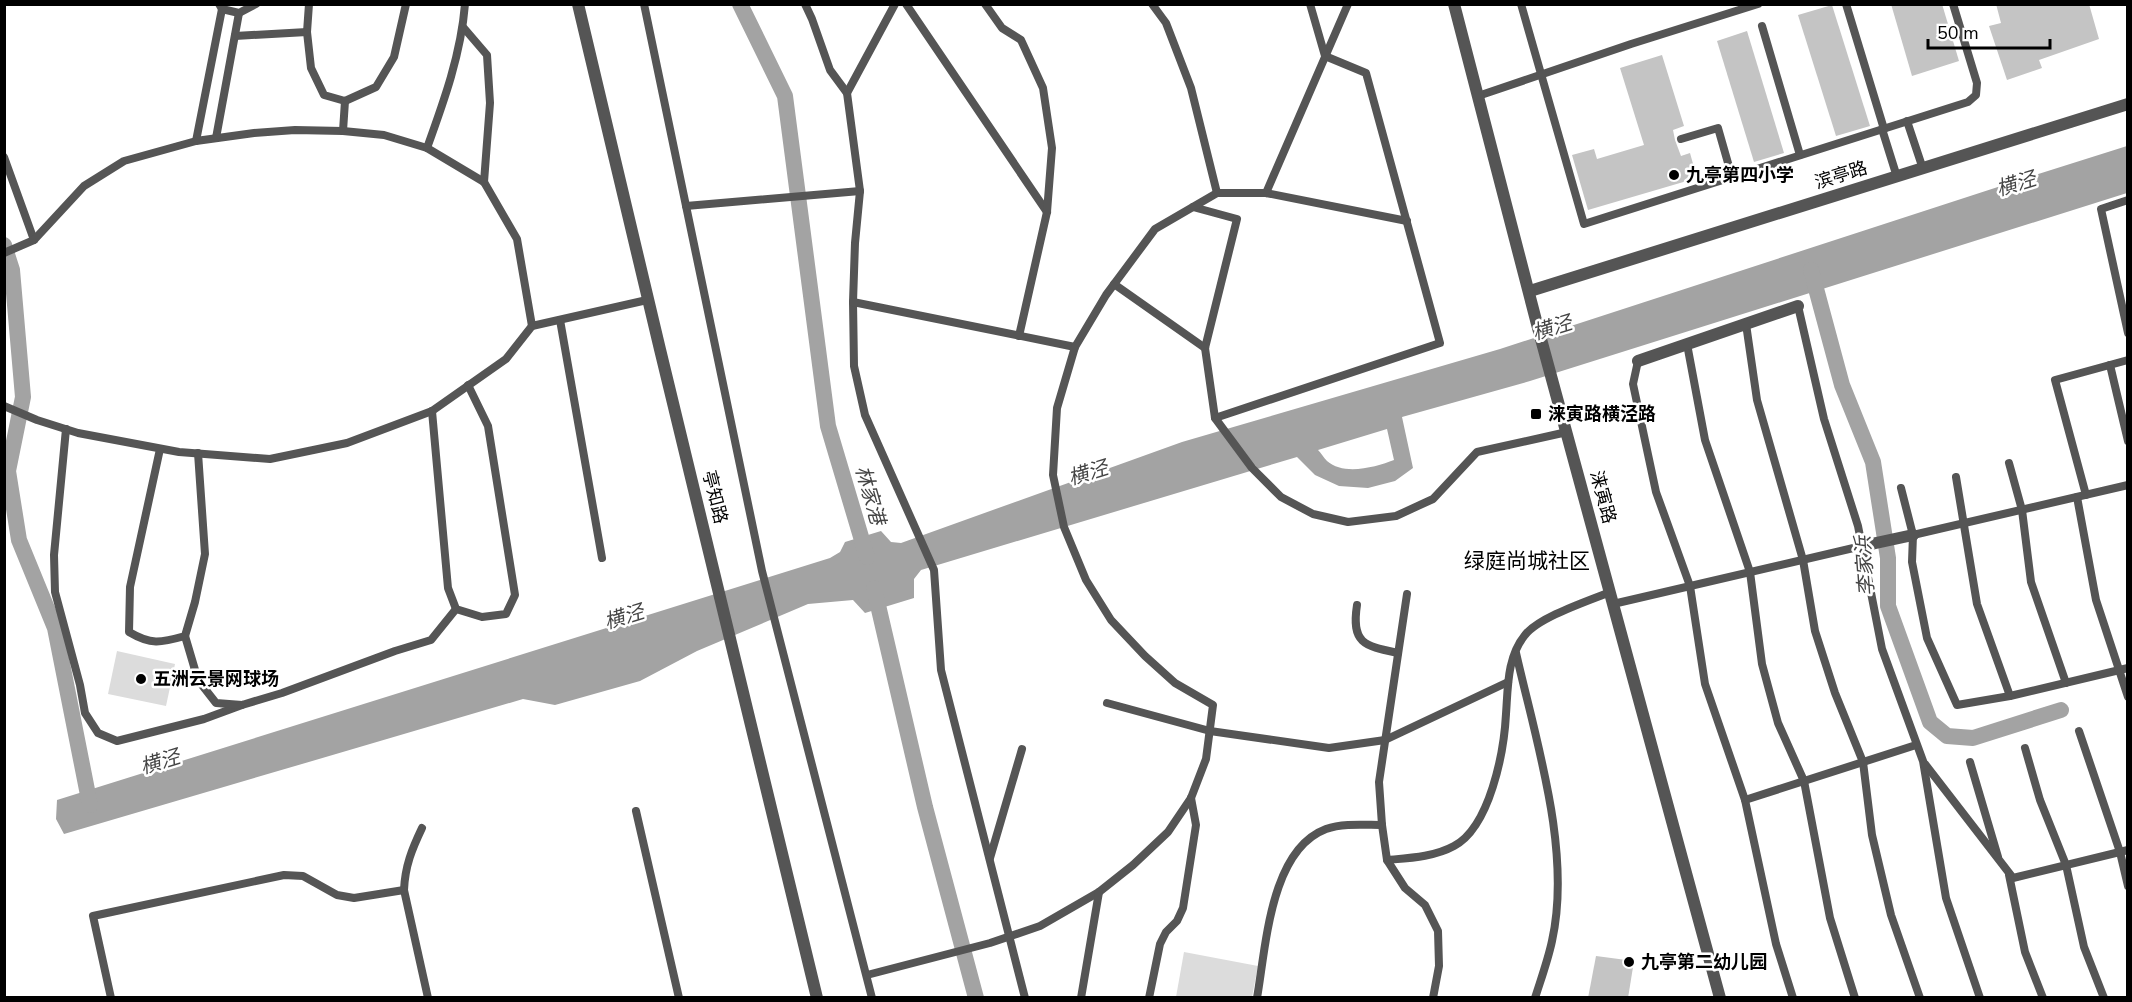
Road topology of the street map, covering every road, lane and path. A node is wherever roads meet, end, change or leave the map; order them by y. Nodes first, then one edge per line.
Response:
1 (256, 4) edge
2 (309, 4) edge
3 (406, 4) edge
4 (465, 4) edge
5 (579, 4) edge
6 (644, 4) edge
7 (805, 4) edge
8 (895, 4) edge
9 (906, 4) edge
10 (985, 4) edge
11 (1152, 4) edge
12 (1310, 4) edge
13 (1347, 4) edge
14 (1454, 4) edge
15 (1521, 4) edge
16 (1758, 4) edge
17 (1846, 4) edge
18 (1953, 4) edge
19 (220, 7) edge
20 (239, 13) junction
21 (1762, 26) dead end
22 (463, 27) junction
23 (307, 32) junction
24 (235, 36) junction
25 (1325, 56) junction
26 (1541, 75) junction
27 (847, 93) junction
28 (1478, 96) junction
29 (345, 101) junction
30 (2127, 104) edge
31 (1907, 121) junction
32 (1883, 129) junction
33 (343, 131) junction
34 (216, 138) junction
35 (1682, 139) dead end
36 (196, 141) junction
37 (427, 148) junction
38 (1800, 155) junction
39 (4, 157) edge
40 (1923, 169) junction
41 (1732, 177) junction
42 (1897, 177) junction
43 (484, 182) junction
44 (860, 191) junction
45 (1217, 193) junction
46 (1266, 193) junction
47 (2127, 200) edge
48 (686, 206) junction
49 (1192, 207) junction
50 (1047, 212) junction
51 (1407, 221) junction
52 (34, 240) junction
53 (4, 253) edge
54 (1114, 284) junction
55 (1530, 291) junction
56 (647, 300) junction
57 (853, 302) junction
58 (1798, 306) joint
59 (560, 320) junction
60 (1746, 324) junction
61 (532, 326) junction
62 (2127, 333) edge
63 (1019, 336) junction
64 (1687, 344) junction
65 (1075, 347) junction
66 (1205, 348) junction
67 (2127, 360) edge
68 (1638, 361) joint
69 (2110, 365) junction
70 (468, 385) junction
71 (4, 406) edge
72 (432, 411) junction
73 (1215, 418) junction
74 (66, 429) junction
75 (1567, 432) junction
76 (2127, 441) edge
77 (160, 448) junction
78 (198, 453) junction
79 (2009, 463) dead end
80 (1956, 477) dead end
81 (2127, 485) edge
82 (1901, 488) dead end
83 (2086, 495) junction
84 (2077, 497) junction
85 (2022, 510) junction
86 (1965, 523) junction
87 (1913, 535) junction
88 (1862, 546) junction
89 (602, 558) dead end
90 (1803, 560) junction
91 (1750, 572) junction
92 (1690, 586) junction
93 (1407, 594) dead end
94 (1612, 598) junction
95 (1357, 605) dead end
96 (456, 609) junction
97 (185, 636) junction
98 (1515, 649) junction
99 (1398, 653) junction
100 (2127, 668) edge
101 (2118, 670) junction
102 (1508, 682) junction
103 (2066, 683) junction
104 (2010, 696) junction
105 (2127, 697) edge
106 (1107, 703) dead end
107 (242, 705) junction
108 (1210, 731) junction
109 (2079, 732) dead end
110 (1385, 740) junction
111 (1916, 745) junction
112 (2025, 748) dead end
113 (1022, 749) dead end
114 (1923, 761) junction
115 (1863, 762) junction
116 (1970, 762) dead end
117 (1804, 781) junction
118 (1191, 798) junction
119 (1745, 800) junction
120 (636, 811) dead end
121 (1382, 825) junction
122 (422, 828) dead end
123 (2124, 851) edge
124 (989, 860) junction
125 (1387, 860) junction
126 (2000, 861) junction
127 (2066, 866) junction
128 (2008, 871) junction
129 (2127, 886) edge
130 (404, 890) junction
131 (1099, 892) junction
132 (1009, 936) junction
133 (867, 975) junction
134 (111, 998) edge
135 (428, 998) edge
136 (679, 998) edge
137 (817, 998) edge
138 (872, 998) edge
139 (1025, 998) edge
140 (1081, 998) edge
141 (1149, 998) edge
142 (1257, 998) edge
143 (1433, 998) edge
144 (1535, 998) edge
145 (1720, 998) edge
146 (1793, 998) edge
147 (1855, 998) edge
148 (1920, 998) edge
149 (1980, 998) edge
150 (2043, 998) edge
151 (2104, 998) edge

1 - 20 lane
2 - 23 lane
3 - 29 lane
4 - 22 lane
5 - 56 street, 亭知路
6 - 48 lane
7 - 27 lane
8 - 27 lane
9 - 50 lane
10 - 50 lane
11 - 45 lane
12 - 25 lane
13 - 25 lane
14 - 28 street, 涞寅路
15 - 26 lane
16 - 26 lane
17 - 32 lane
18 - 31 lane
19 - 20 lane
19 - 36 lane
20 - 24 lane
21 - 38 lane
22 - 37 lane
22 - 43 lane
23 - 24 lane
23 - 29 lane
24 - 34 lane
25 - 46 lane
25 - 51 lane
26 - 28 lane
26 - 41 lane
27 - 44 lane
28 - 55 street, 涞寅路
29 - 33 lane
30 - 40 street, 滨亭路
31 - 32 lane
31 - 40 lane
32 - 38 lane
32 - 42 lane
33 - 34 lane
33 - 37 lane
34 - 36 lane
35 - 41 lane
36 - 52 lane
37 - 43 lane
38 - 41 lane
39 - 52 lane
40 - 42 street, 滨亭路
42 - 55 street, 滨亭路
43 - 61 lane
44 - 48 lane
44 - 57 lane
45 - 46 lane
45 - 49 lane
46 - 51 lane
47 - 62 lane
48 - 133 lane
49 - 54 lane
49 - 66 lane
50 - 63 lane
51 - 73 lane
52 - 53 lane
54 - 65 lane
54 - 66 lane
55 - 75 street, 涞寅路
56 - 59 lane
56 - 137 street, 亭知路
57 - 63 lane
57 - 124 lane
58 - 60 street
58 - 88 lane
59 - 61 lane
59 - 89 lane
60 - 64 street
60 - 90 lane
61 - 70 lane
63 - 65 lane
64 - 68 street
64 - 91 lane
65 - 108 lane
66 - 73 lane
67 - 69 lane
68 - 92 lane
69 - 76 lane
69 - 83 lane
70 - 72 lane
70 - 96 lane
71 - 74 lane
72 - 78 lane
72 - 96 lane
73 - 75 lane
74 - 77 lane
74 - 107 lane
75 - 94 street, 涞寅路
77 - 78 lane
77 - 97 lane
78 - 97 lane
79 - 85 lane
80 - 86 lane
81 - 83 lane
82 - 87 lane
83 - 84 lane
84 - 85 lane
84 - 101 lane
85 - 86 lane
85 - 103 lane
86 - 87 lane
86 - 104 lane
87 - 88 street
87 - 104 lane
88 - 90 lane
88 - 111 lane
90 - 91 lane
90 - 115 lane
91 - 92 lane
91 - 117 lane
92 - 94 lane
92 - 119 lane
93 - 99 lane
94 - 98 lane
94 - 145 street, 涞寅路
95 - 99 lane
96 - 107 lane
97 - 107 lane
98 - 102 lane
98 - 144 lane
99 - 110 lane
100 - 101 lane
101 - 103 lane
101 - 105 lane
102 - 110 lane
102 - 125 lane
103 - 104 lane
106 - 108 lane
108 - 110 lane
108 - 118 lane
109 - 123 lane
110 - 121 lane
111 - 114 lane
111 - 115 lane
112 - 127 lane
113 - 124 lane
114 - 126 lane
114 - 149 lane
115 - 117 lane
115 - 148 lane
116 - 126 lane
117 - 119 lane
117 - 147 lane
118 - 131 lane
118 - 141 lane
119 - 146 lane
120 - 136 lane
121 - 125 lane
121 - 142 lane
122 - 130 lane
123 - 127 lane
123 - 129 lane
124 - 132 lane
125 - 143 lane
126 - 128 lane
127 - 128 lane
127 - 151 lane
128 - 150 lane
130 - 134 lane
130 - 135 lane
131 - 132 lane
131 - 140 lane
132 - 133 lane
132 - 139 lane
133 - 138 lane

